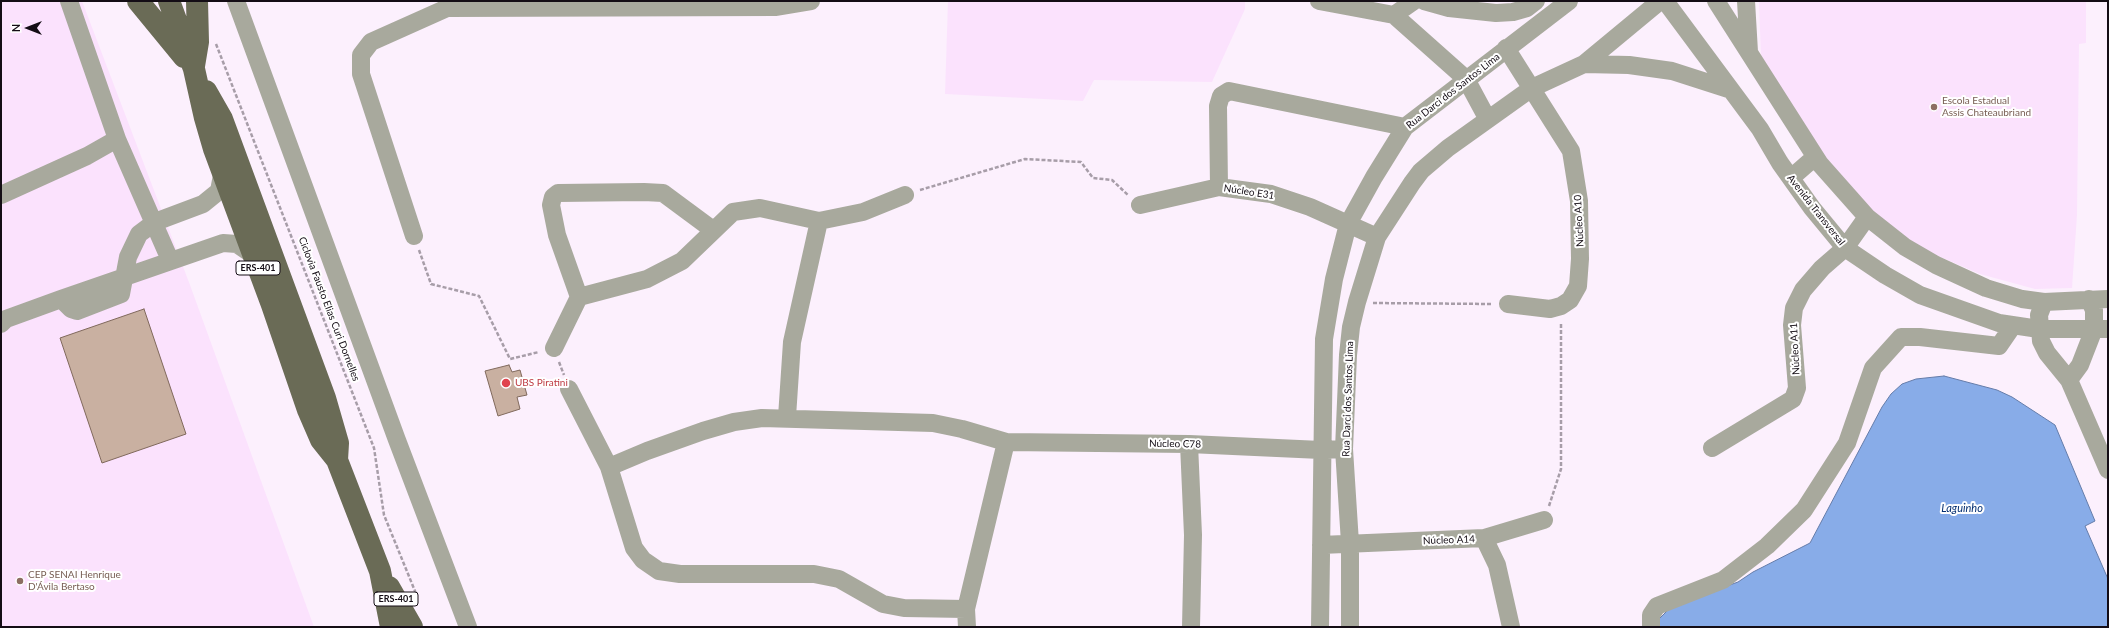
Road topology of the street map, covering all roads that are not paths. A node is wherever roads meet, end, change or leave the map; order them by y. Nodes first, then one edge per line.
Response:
1 (69, 1) edge
2 (138, 1) edge
3 (168, 1) edge
4 (197, 1) edge
5 (236, 1) edge
6 (811, 1) edge
7 (1319, 1) edge
8 (1414, 1) edge
9 (1424, 1) edge
10 (1536, 1) edge
11 (1569, 1) edge
12 (1660, 1) edge
13 (1665, 1) edge
14 (1716, 1) edge
15 (1746, 1) edge
16 (447, 5) edge
17 (1394, 15) junction
18 (1506, 48) junction
19 (1749, 55) junction
20 (1584, 64) junction
21 (194, 69) junction
22 (1466, 79) junction
23 (1532, 88) junction
24 (1728, 89) junction
25 (1487, 118) junction
26 (1405, 127) junction
27 (117, 139) junction
28 (1815, 157) junction
29 (223, 170) junction
30 (1791, 178) junction
31 (1219, 187) junction
32 (1, 195) edge
33 (905, 195) road end
34 (1140, 205) road end
35 (1867, 217) junction
36 (819, 221) junction
37 (155, 222) junction
38 (1348, 224) junction
39 (713, 230) junction
40 (414, 236) road end
41 (1377, 237) junction
42 (1845, 248) junction
43 (253, 255) junction
44 (170, 260) junction
45 (125, 275) junction
46 (579, 297) junction
47 (2089, 299) junction
48 (2108, 299) edge
49 (2044, 302) junction
50 (1508, 304) road end
51 (3, 316) edge
52 (2005, 326) junction
53 (2039, 329) junction
54 (2101, 329) edge
55 (554, 348) road end
56 (2047, 353) junction
57 (2070, 380) junction
58 (569, 389) road end
59 (787, 417) junction
60 (1006, 442) junction
61 (1189, 444) junction
62 (1712, 448) dead end
63 (1344, 449) junction
64 (1321, 450) junction
65 (337, 460) junction
66 (609, 467) junction
67 (2108, 470) edge
68 (1544, 520) road end
69 (1484, 538) junction
70 (1350, 543) junction
71 (1320, 545) junction
72 (380, 571) junction
73 (966, 609) junction
74 (391, 627) edge
75 (412, 627) edge
76 (468, 627) edge
77 (967, 627) edge
78 (1191, 627) edge
79 (1320, 627) edge
80 (1350, 627) edge
81 (1511, 627) edge
82 (1650, 627) edge

1 - 27 street
2 - 21 main road
3 - 21 main road, ERS-401
4 - 21 main road
5 - 76 street
6 - 16 street
7 - 17 street
8 - 17 street
9 - 10 street
11 - 18 street, Rua Darci dos Santos Lima
12 - 20 street, Rua Darci dos Santos Lima
13 - 24 street, Avenida Transversal
14 - 19 street
15 - 19 street
16 - 40 street
17 - 22 street
18 - 22 street, Rua Darci dos Santos Lima
18 - 23 street, Núcleo A10
19 - 28 street
20 - 23 street, Rua Darci dos Santos Lima
20 - 24 street
21 - 29 main road, ERS-401
21 - 65 main road
22 - 25 street
22 - 26 street, Rua Darci dos Santos Lima
23 - 25 street, Rua Darci dos Santos Lima
23 - 50 street, Núcleo A10
24 - 30 street, Avenida Transversal
25 - 41 street, Rua Darci dos Santos Lima
26 - 31 street
26 - 38 street, Rua Darci dos Santos Lima
27 - 32 street
27 - 37 street
28 - 30 street
28 - 35 street
29 - 37 street
29 - 43 main road, ERS-401
30 - 42 street, Avenida Transversal
31 - 34 street, Núcleo E31
31 - 38 street, Núcleo E31
33 - 36 street
35 - 42 street, Núcleo A11
35 - 49 street
36 - 39 street
36 - 59 street
37 - 44 street
37 - 45 street
38 - 41 street, Núcleo E31
38 - 64 street, Rua Darci dos Santos Lima
39 - 46 street
39 - 46 street
41 - 63 street, Rua Darci dos Santos Lima
42 - 52 street, Avenida Transversal
42 - 62 street, Núcleo A11
43 - 44 street
43 - 65 main road, ERS-401
44 - 45 street
45 - 51 street
46 - 55 street
47 - 48 street
47 - 49 street
47 - 54 street
49 - 53 street
52 - 53 street, Avenida Transversal
52 - 56 street
52 - 82 street
53 - 54 street, Avenida Transversal
53 - 56 street
54 - 57 street
56 - 57 street
57 - 67 street
58 - 66 street
59 - 60 street, Núcleo C78
59 - 66 street, Núcleo C78
60 - 61 street, Núcleo C78
60 - 73 street
61 - 64 street, Núcleo C78
61 - 78 street
63 - 64 street, Núcleo C78
63 - 70 street, Rua Darci dos Santos Lima
64 - 71 street, Rua Darci dos Santos Lima
65 - 72 main road, ERS-401
66 - 73 street
68 - 69 street, Núcleo A14
69 - 70 street, Núcleo A14
69 - 81 street
70 - 71 street, Núcleo A14
70 - 80 street, Rua Darci dos Santos Lima
71 - 79 street, Rua Darci dos Santos Lima
72 - 74 main road, ERS-401
72 - 75 main road, ERS-401
73 - 77 street

